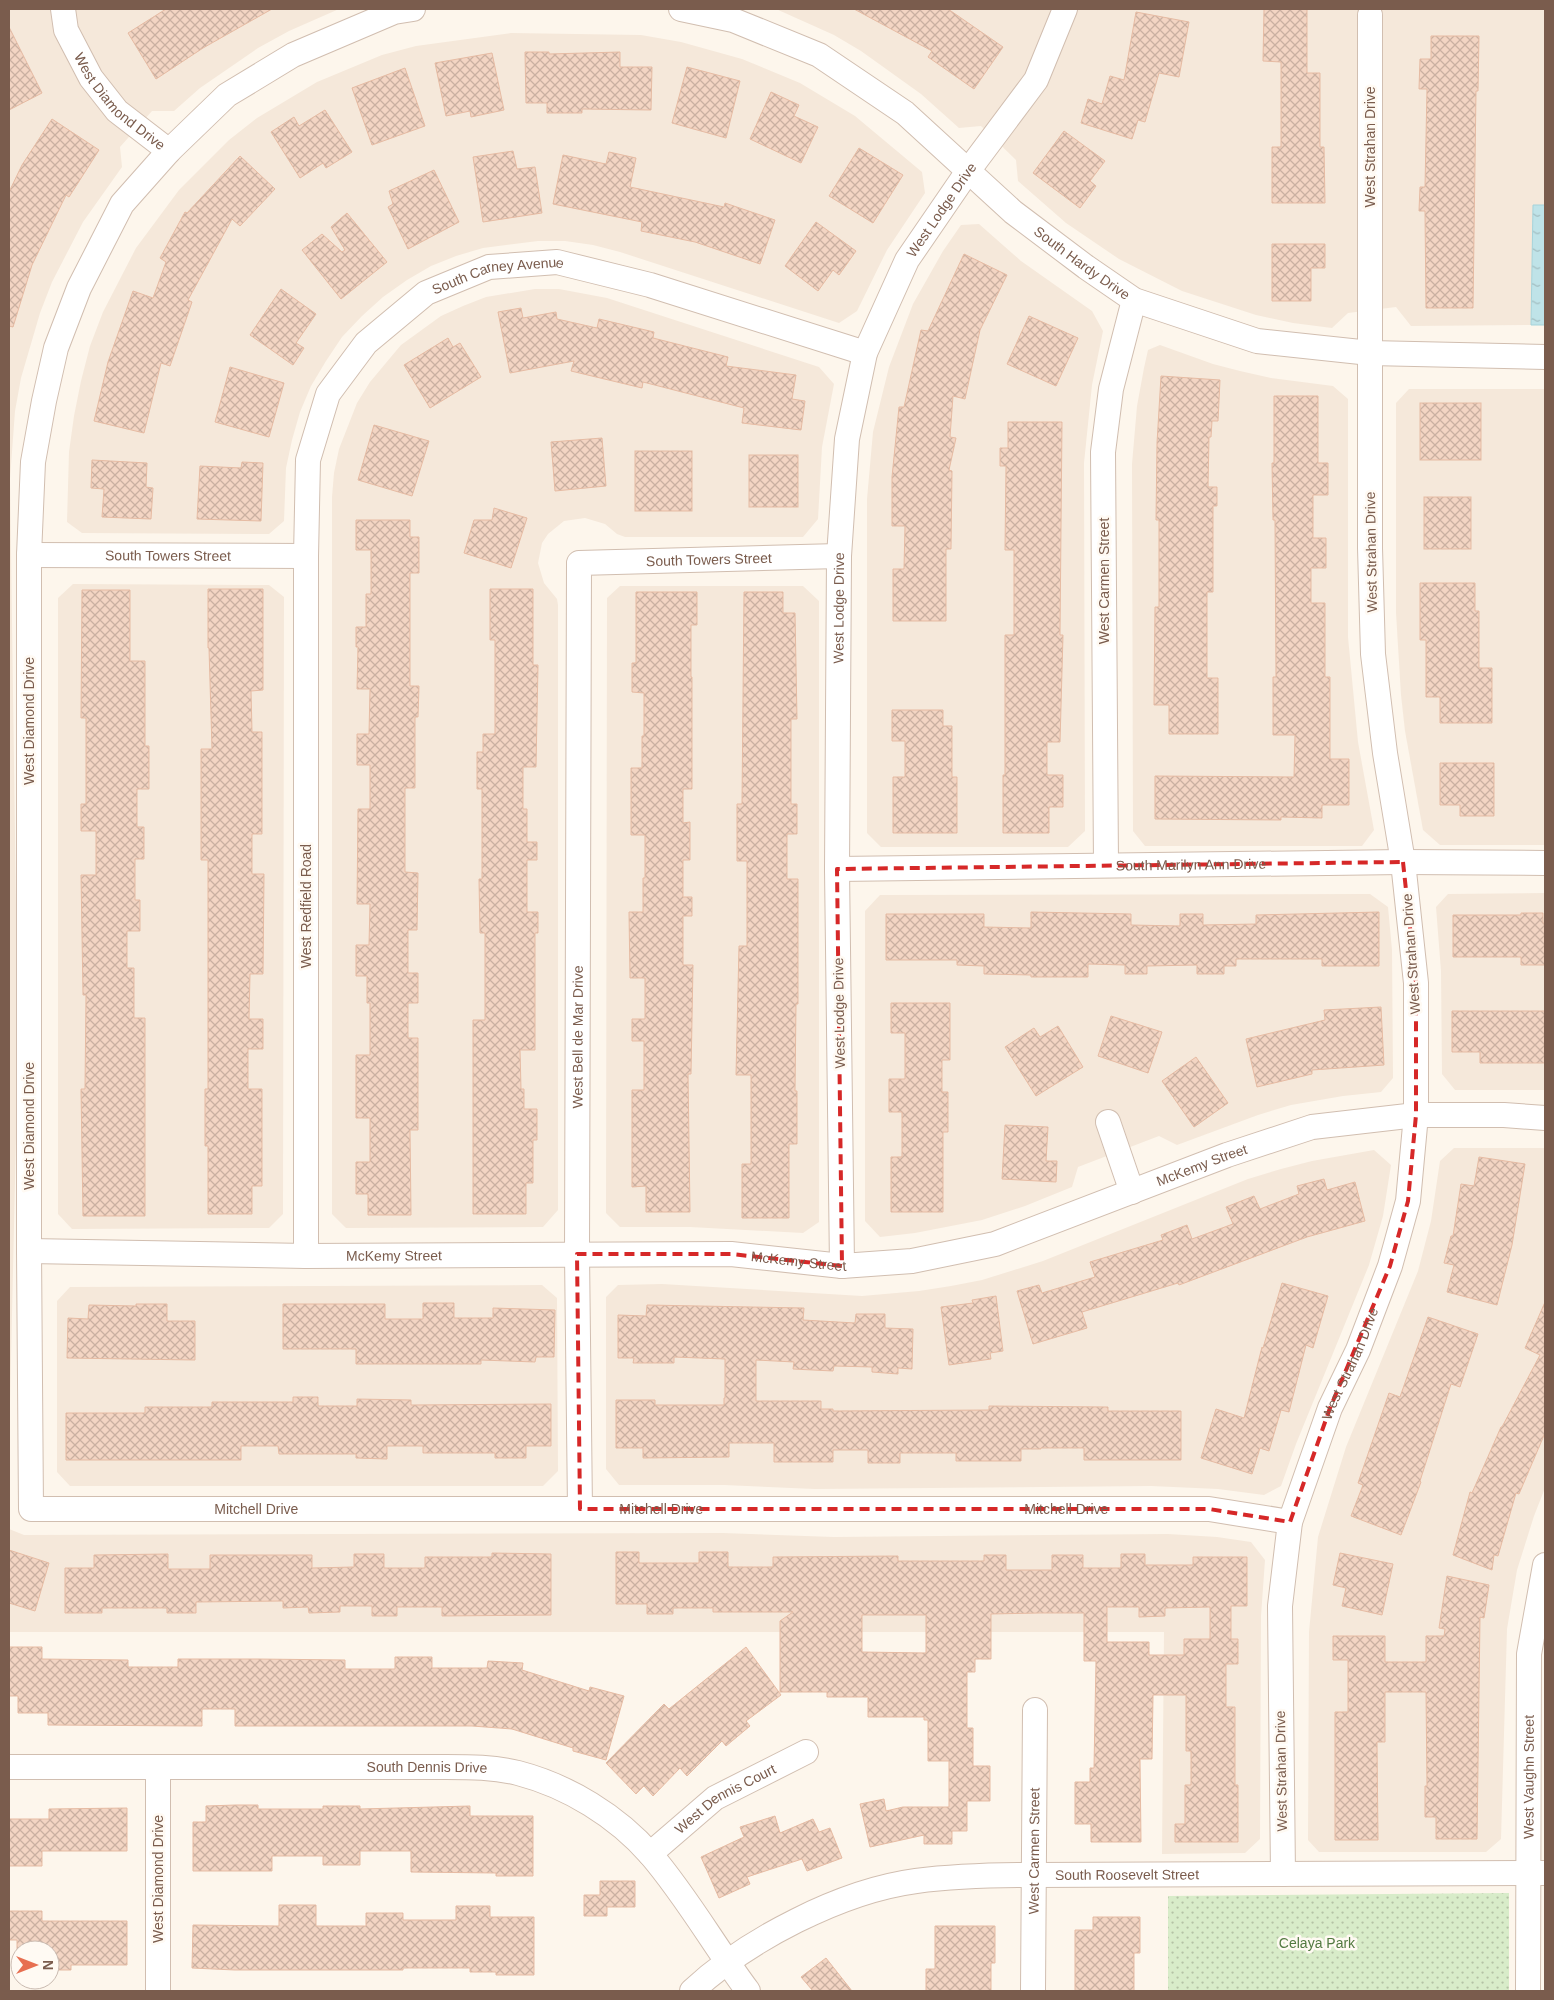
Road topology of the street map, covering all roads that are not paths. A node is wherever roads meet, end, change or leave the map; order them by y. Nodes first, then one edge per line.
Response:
1 (63, 9) edge
2 (413, 9) edge
3 (681, 9) edge
4 (1065, 9) edge
5 (1370, 14) dead end
6 (169, 151) junction
7 (968, 171) junction
8 (1134, 300) junction
9 (865, 353) junction
10 (1370, 353) junction
11 (1545, 357) edge
12 (29, 555) junction
13 (306, 556) junction
14 (839, 556) junction
15 (579, 563) joint
16 (1403, 862) junction
17 (1545, 863) edge
18 (1106, 864) junction
19 (837, 869) junction
20 (1416, 1115) junction
21 (1545, 1118) edge
22 (1108, 1122) dead end
23 (1132, 1192) junction
24 (29, 1251) junction
25 (577, 1254) junction
26 (306, 1256) junction
27 (842, 1266) junction
28 (31, 1509) joint
29 (580, 1509) junction
30 (1290, 1522) junction
31 (1545, 1565) edge
32 (1035, 1710) dead end
33 (806, 1752) dead end
34 (9, 1767) edge
35 (158, 1767) junction
36 (650, 1854) junction
37 (1537, 1873) edge
38 (1283, 1874) junction
39 (1034, 1875) junction
40 (727, 1964) junction
41 (158, 1991) edge
42 (692, 1991) edge
43 (748, 1991) edge
44 (1034, 1991) edge
45 (1528, 1991) edge

1 - 6 street, West Diamond Drive
2 - 6 street
3 - 7 street, South Hardy Drive
4 - 7 street, West Lodge Drive
5 - 10 street, West Strahan Drive
6 - 12 street, West Diamond Drive
7 - 8 street, South Hardy Drive
7 - 9 street, West Lodge Drive
8 - 10 street, South Hardy Drive
8 - 18 street, West Carmen Street
9 - 13 street, South Carney Avenue
9 - 14 street, West Lodge Drive
10 - 11 street, South Hardy Drive
10 - 16 street, West Strahan Drive
12 - 13 street, South Towers Street
12 - 24 street, West Diamond Drive
13 - 26 street, West Redfield Road
14 - 15 street, South Towers Street
14 - 19 street, West Lodge Drive
15 - 25 street, West Bell de Mar Drive
16 - 17 street, South Marilyn Ann Drive
16 - 18 street, South Marilyn Ann Drive
16 - 20 street, West Strahan Drive
18 - 19 street, South Marilyn Ann Drive
19 - 27 street, West Lodge Drive
20 - 21 street, McKemy Street
20 - 23 street, McKemy Street
20 - 30 street, West Strahan Drive
22 - 23 street
23 - 27 street, McKemy Street
24 - 26 street, McKemy Street
24 - 28 street, West Diamond Drive
25 - 26 street, McKemy Street
25 - 27 street, McKemy Street
25 - 29 street, West Bell de Mar Drive
28 - 29 street, Mitchell Drive
29 - 30 street, Mitchell Drive
30 - 38 street, West Strahan Drive
31 - 37 street, West Vaughn Street
32 - 39 street, West Carmen Street
33 - 36 street, West Dennis Court
34 - 35 street, South Dennis Drive
35 - 36 street, South Dennis Drive
35 - 41 street, West Diamond Drive
36 - 40 street, South Dennis Drive
37 - 38 street, South Roosevelt Street
37 - 45 street, West Vaughn Street
38 - 39 street, South Roosevelt Street
39 - 40 street, South Roosevelt Street
39 - 44 street, West Carmen Street
40 - 42 street
40 - 43 street, South Dennis Drive

